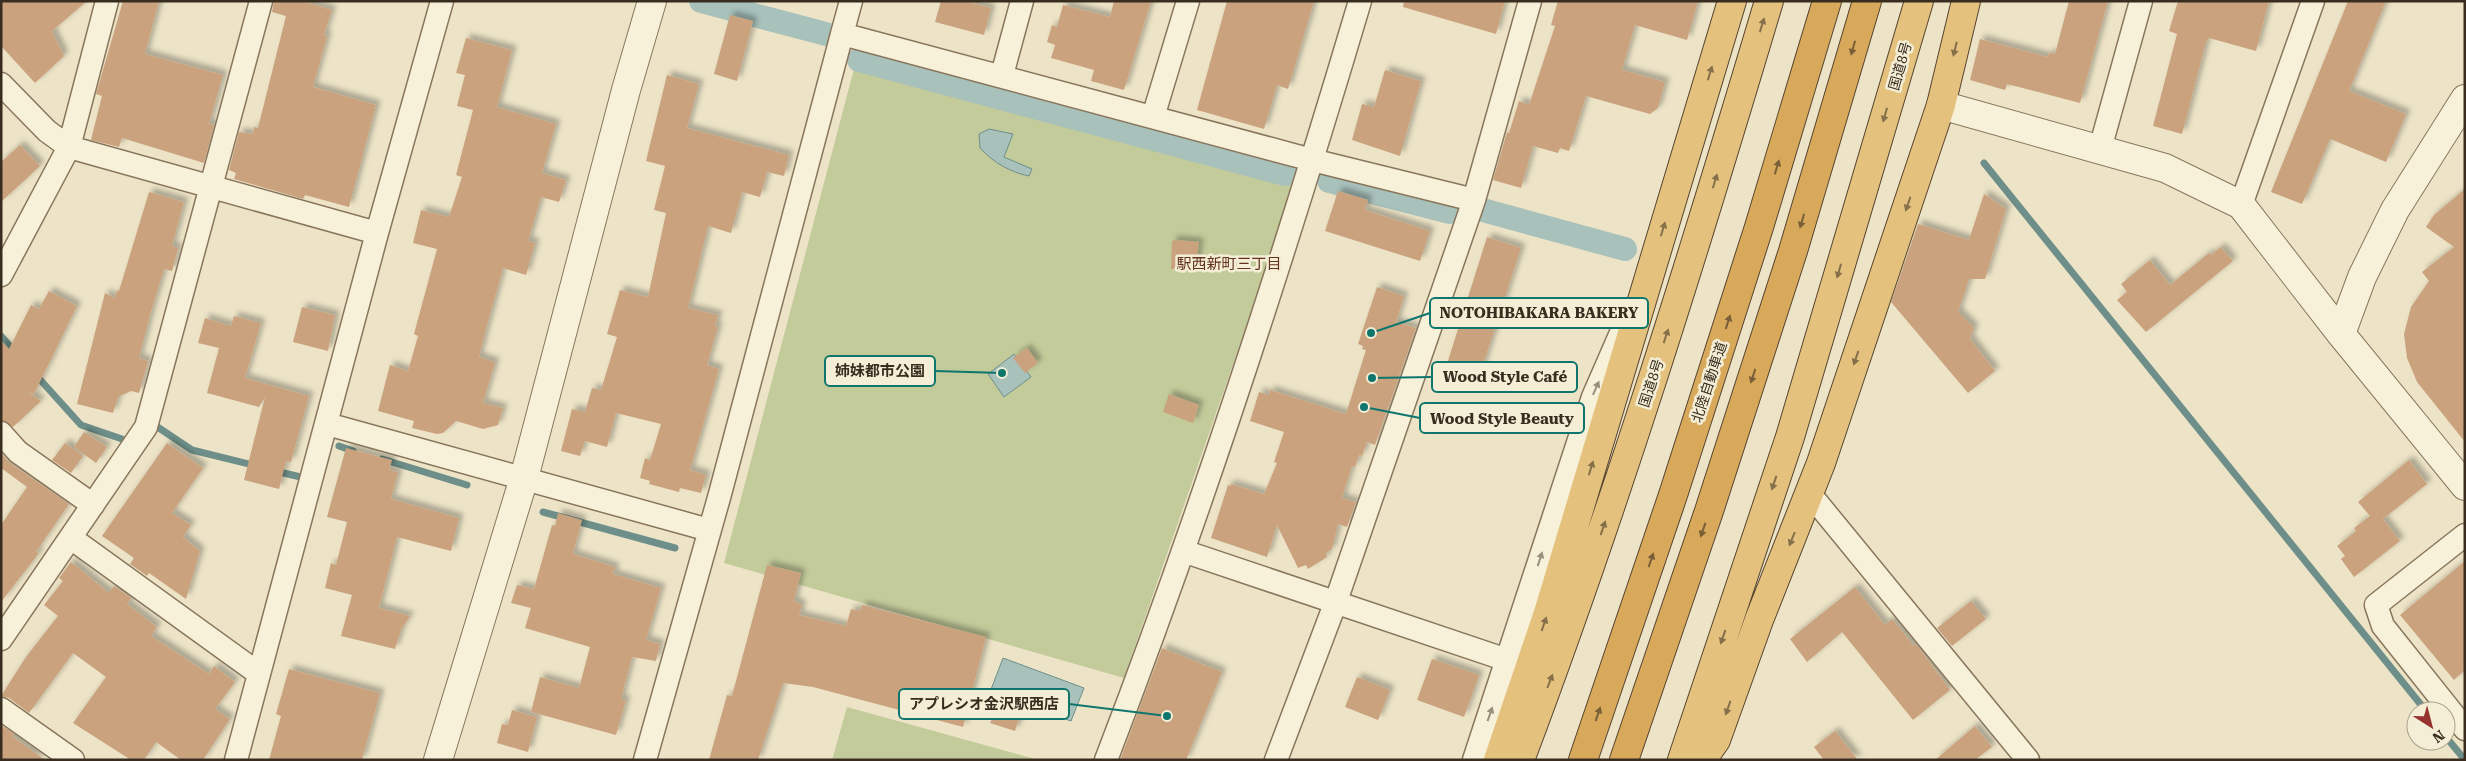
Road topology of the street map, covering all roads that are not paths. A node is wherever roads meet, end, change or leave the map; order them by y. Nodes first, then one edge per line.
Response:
1 (107, 1) edge
2 (261, 1) edge
3 (442, 1) edge
4 (652, 1) edge
5 (851, 1) edge
6 (1022, 1) edge
7 (1188, 1) edge
8 (1360, 1) edge
9 (1530, 1) edge
10 (1732, 1) edge
11 (1769, 1) edge
12 (1827, 1) edge
13 (1867, 1) edge
14 (1919, 1) edge
15 (1966, 1) edge
16 (2141, 1) edge
17 (2313, 1) edge
18 (842, 34) junction
19 (1002, 75) junction
20 (1, 84) edge
21 (2465, 99) edge
22 (1941, 105) junction
23 (1153, 117) junction
24 (69, 147) junction
25 (2100, 150) junction
26 (1312, 160) junction
27 (211, 187) junction
28 (1474, 200) junction
29 (2241, 205) junction
30 (376, 234) junction
31 (1652, 262) junction
32 (1, 275) edge
33 (2341, 334) junction
34 (327, 424) junction
35 (1, 433) edge
36 (524, 478) junction
37 (2465, 486) edge
38 (1810, 494) junction
39 (93, 505) junction
40 (709, 530) junction
41 (2465, 535) edge
42 (72, 538) junction
43 (1183, 551) junction
44 (1335, 604) junction
45 (1, 639) edge
46 (1507, 660) junction
47 (258, 673) junction
48 (1, 708) edge
49 (2465, 729) edge
50 (69, 759) edge
51 (236, 760) edge
52 (438, 760) edge
53 (645, 760) edge
54 (1106, 760) edge
55 (1276, 760) edge
56 (1474, 760) edge
57 (1498, 760) edge
58 (1520, 760) edge
59 (1583, 760) edge
60 (1624, 760) edge
61 (1682, 760) edge
62 (1702, 760) edge
63 (2028, 760) edge

1 - 24 street
2 - 27 street
3 - 30 street
4 - 36 street
5 - 18 street
6 - 19 street
7 - 23 street
8 - 26 street
9 - 28 street
31 -> 10 highway
58 -> 11 highway, 国道8号
59 -> 12 highway, 北陸自動車道
13 -> 60 highway
14 -> 61 highway, 国道8号
15 -> 22 highway
16 - 25 street
17 - 29 street
18 - 19 street
18 - 40 street
19 - 23 street
20 - 24 street
21 - 33 street
22 - 25 street
22 -> 38 highway
23 - 26 street
24 - 27 street
24 - 32 street
25 - 29 street
26 - 28 street
26 - 43 street
27 - 30 street
27 - 39 street
28 - 44 street
29 - 33 street
30 - 34 street
46 -> 31 street
57 -> 31 highway
33 - 37 street
34 - 36 street
34 - 47 street
35 - 39 street
36 - 40 street
36 - 52 street
38 -> 62 highway
38 - 63 street
39 - 42 street
40 - 53 street
41 - 49 street
42 - 45 street
42 - 47 street
43 - 44 street
43 - 54 street
44 - 46 street
44 - 55 street
56 -> 46 street
47 - 51 street
48 - 50 street

